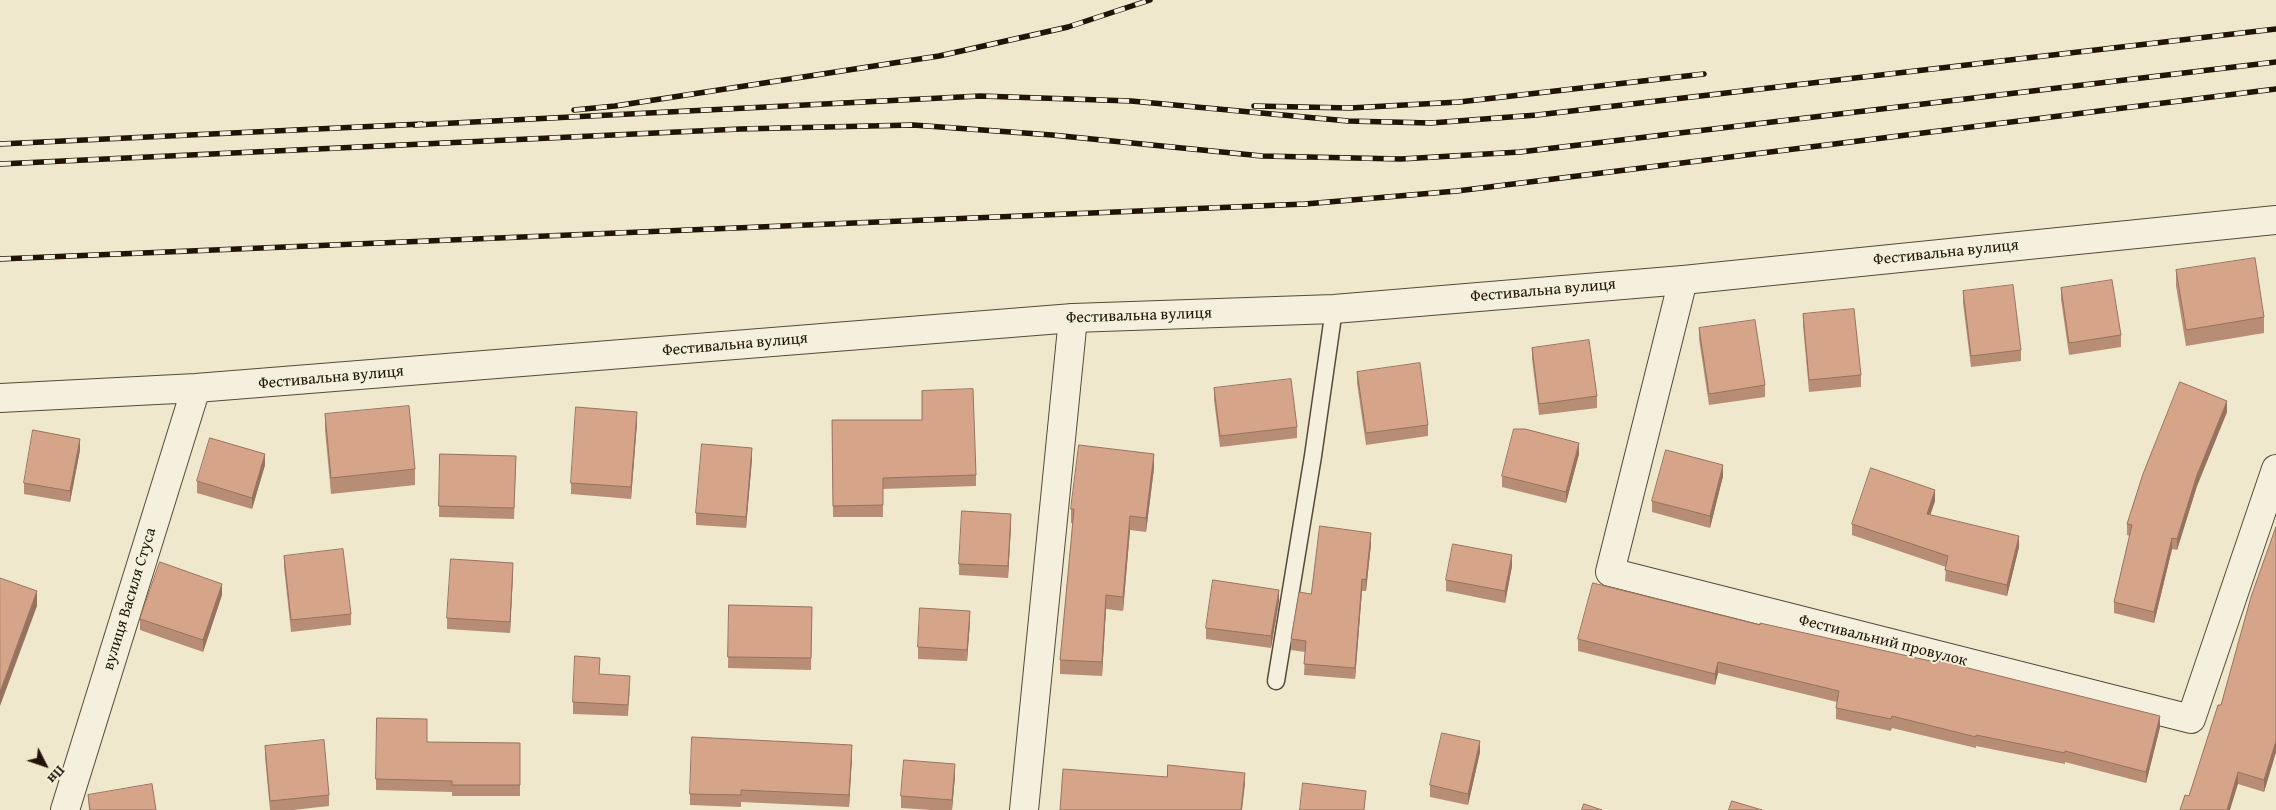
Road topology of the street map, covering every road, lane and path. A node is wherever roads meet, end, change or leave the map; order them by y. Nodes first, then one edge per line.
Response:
1 (2276, 220) edge
2 (1683, 280) junction
3 (1334, 308) junction
4 (1073, 318) junction
5 (196, 388) junction
6 (0, 398) edge
7 (2276, 469) edge
8 (1276, 681) dead end
9 (65, 810) edge
10 (1024, 810) edge

1 - 2 street, Фестивальна вулиця
2 - 3 street, Фестивальна вулиця
2 - 7 street, Фестивальний провулок
3 - 4 street, Фестивальна вулиця
3 - 8 lane
4 - 5 street, Фестивальна вулиця
4 - 10 street
5 - 6 street, Фестивальна вулиця
5 - 9 street, вулиця Василя Стуса

